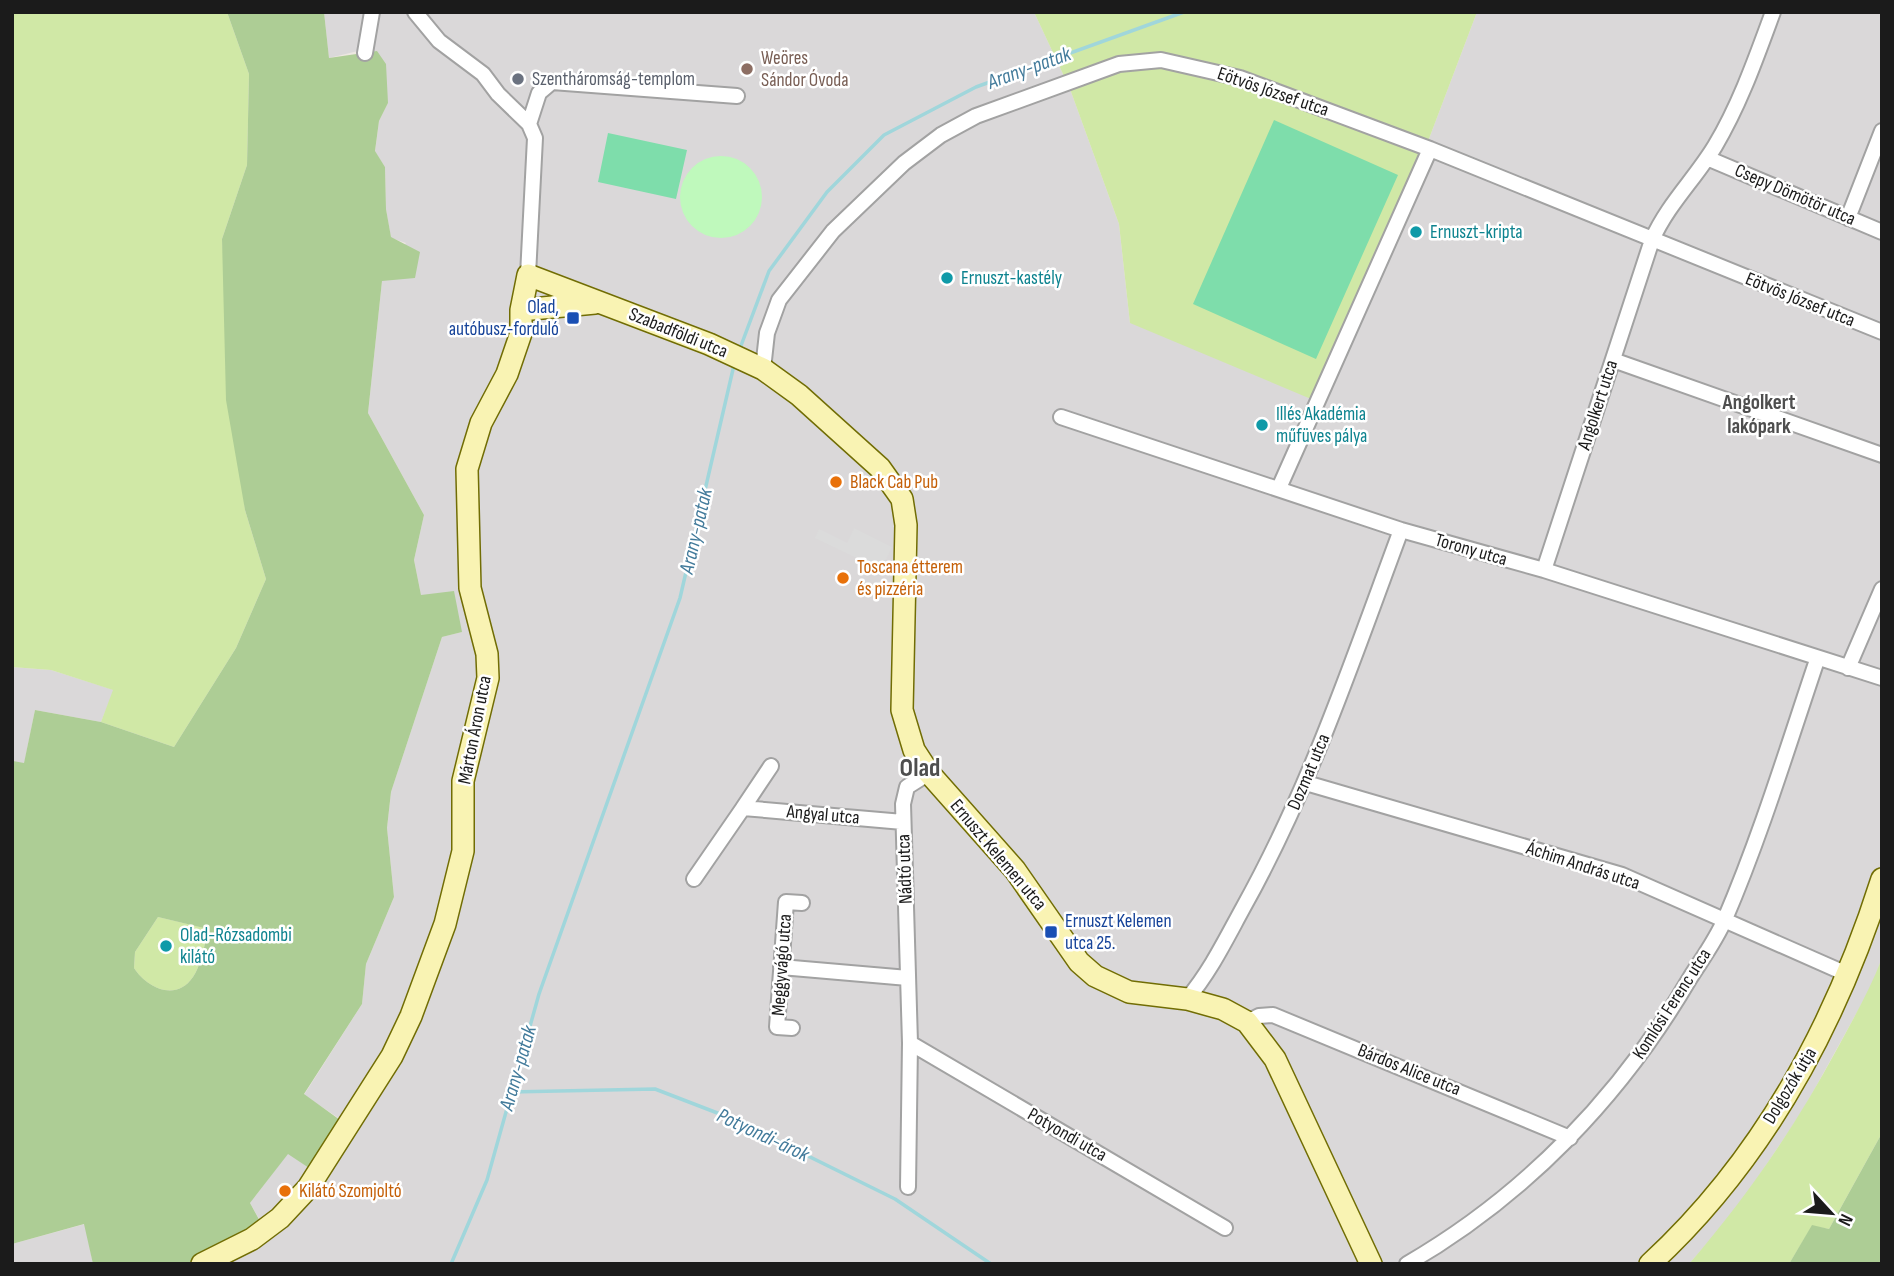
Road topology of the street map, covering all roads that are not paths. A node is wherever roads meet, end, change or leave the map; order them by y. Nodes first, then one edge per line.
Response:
1 (372, 12) edge
2 (415, 12) edge
3 (1773, 12) edge
4 (365, 53) dead end
5 (737, 96) dead end
6 (529, 124) junction
7 (1882, 131) edge
8 (1430, 149) junction
9 (1707, 158) junction
10 (1849, 218) junction
11 (1882, 232) edge
12 (1652, 240) junction
13 (528, 275) junction
14 (601, 303) junction
15 (521, 310) junction
16 (1882, 332) edge
17 (1613, 360) junction
18 (758, 367) junction
19 (1061, 417) dead end
20 (1882, 455) edge
21 (1279, 488) junction
22 (1401, 530) junction
23 (1544, 570) junction
24 (1882, 589) edge
25 (1817, 660) junction
26 (1848, 667) junction
27 (1882, 678) edge
28 (771, 766) dead end
29 (929, 773) junction
30 (1306, 783) junction
31 (743, 808) junction
32 (904, 822) junction
33 (694, 879) dead end
34 (1882, 879) edge
35 (802, 903) dead end
36 (1724, 919) junction
37 (781, 967) junction
38 (1849, 975) junction
39 (908, 978) junction
40 (1187, 999) junction
41 (1247, 1022) junction
42 (792, 1028) dead end
43 (910, 1043) junction
44 (1570, 1138) junction
45 (908, 1187) dead end
46 (1225, 1228) dead end
47 (202, 1264) edge
48 (1371, 1264) edge
49 (1407, 1264) edge
50 (1650, 1264) edge

1 - 4 street
2 - 6 street
3 - 9 street, Angolkert utca
5 - 6 street
6 - 13 street, Márton Áron utca
7 - 10 street
8 - 12 street, Eötvös József utca
8 - 18 street, Eötvös József utca
8 - 21 street
9 - 10 street, Csepy Dömötör utca
9 - 12 street, Angolkert utca
10 - 11 street, Csepy Dömötör utca
12 - 16 street, Eötvös József utca
12 - 17 street, Angolkert utca
13 - 14 street, Szabadföldi utca
13 - 15 street, Márton Áron utca
14 - 15 street, Szabadföldi utca
14 - 18 street, Szabadföldi utca
15 - 47 street, Márton Áron utca
17 - 20 street
17 - 23 street, Angolkert utca
18 - 29 street, Ernuszt Kelemen utca
19 - 21 street, Torony utca
21 - 22 street, Torony utca
22 - 23 street, Torony utca
22 - 30 street, Dozmat utca
23 - 25 street, Torony utca
24 - 26 street
25 - 26 street, Torony utca
25 - 36 street, Komlósi Ferenc utca
26 - 27 street, Torony utca
28 - 31 street
29 - 32 street, Nádtó utca
29 - 40 street, Ernuszt Kelemen utca
30 - 36 street, Áchim András utca
30 - 40 street, Dozmat utca
31 - 32 street, Angyal utca
31 - 33 street
32 - 39 street, Nádtó utca
34 - 38 street, Dolgozók útja
35 - 37 street, Meggyvágó utca
36 - 38 street, Áchim András utca
36 - 44 street, Komlósi Ferenc utca
37 - 39 street
37 - 42 street, Meggyvágó utca
38 - 50 street, Dolgozók útja
39 - 43 street, Nádtó utca
40 - 41 street, Ernuszt Kelemen utca
41 - 44 street, Bárdos Alice utca
41 - 48 street, Ernuszt Kelemen utca
43 - 45 street, Nádtó utca
43 - 46 street, Potyondi utca
44 - 49 street, Komlósi Ferenc utca

